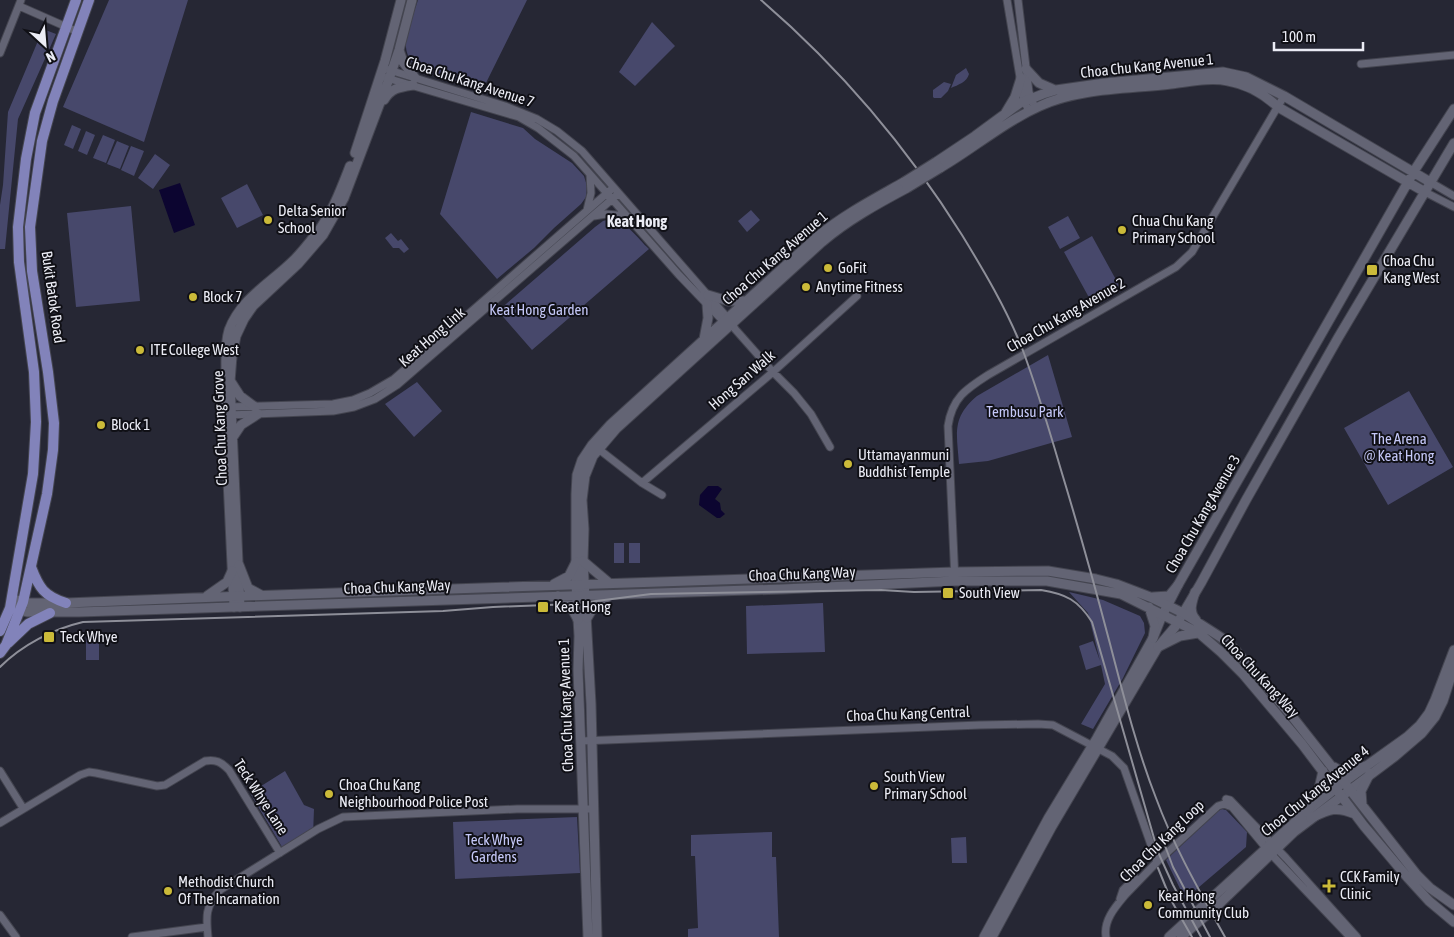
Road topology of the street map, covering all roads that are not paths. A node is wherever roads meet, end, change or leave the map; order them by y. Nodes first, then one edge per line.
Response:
1 (76, 0) edge
2 (89, 0) edge
3 (401, 0) edge
4 (412, 0) edge
5 (1006, 0) edge
6 (1018, 0) edge
7 (20, 3) edge
8 (67, 28) junction
9 (78, 32) junction
10 (399, 50) junction
11 (0, 51) edge
12 (1453, 55) edge
13 (1361, 64) dead end
14 (1026, 69) junction
15 (386, 73) junction
16 (1021, 78) junction
17 (414, 82) junction
18 (1056, 90) junction
19 (1284, 96) junction
20 (1027, 100) junction
21 (1278, 107) junction
22 (1454, 109) edge
23 (1032, 110) junction
24 (375, 115) junction
25 (1003, 116) junction
26 (987, 128) junction
27 (996, 130) junction
28 (1454, 143) edge
29 (938, 165) junction
30 (1414, 173) junction
31 (590, 175) junction
32 (1408, 182) junction
33 (1430, 182) junction
34 (906, 185) junction
35 (615, 191) junction
36 (1425, 192) junction
37 (606, 194) junction
38 (1454, 196) edge
39 (611, 200) junction
40 (1454, 208) edge
41 (587, 210) junction
42 (636, 214) junction
43 (592, 216) junction
44 (628, 218) junction
45 (857, 296) dead end
46 (37, 299) junction
47 (707, 300) junction
48 (746, 301) junction
49 (27, 321) junction
50 (729, 323) junction
51 (232, 336) junction
52 (704, 340) junction
53 (773, 372) junction
54 (230, 382) junction
55 (256, 410) junction
56 (229, 411) junction
57 (233, 438) junction
58 (830, 447) dead end
59 (594, 450) junction
60 (642, 483) junction
61 (662, 495) dead end
62 (580, 562) junction
63 (31, 567) junction
64 (235, 568) junction
65 (955, 577) junction
66 (609, 584) junction
67 (580, 585) junction
68 (1178, 585) junction
69 (549, 586) junction
70 (1196, 592) junction
71 (612, 594) junction
72 (261, 595) junction
73 (581, 595) junction
74 (236, 596) junction
75 (557, 596) junction
76 (205, 597) junction
77 (1150, 597) junction
78 (66, 603) junction
79 (16, 604) junction
80 (1168, 605) junction
81 (237, 607) junction
82 (1149, 607) junction
83 (50, 613) junction
84 (1183, 613) junction
85 (1163, 614) junction
86 (588, 618) junction
87 (578, 620) junction
88 (1178, 622) junction
89 (1197, 622) junction
90 (0, 631) edge
91 (1199, 633) junction
92 (1153, 638) junction
93 (1158, 647) junction
94 (3, 649) edge
95 (1454, 650) edge
96 (1454, 667) edge
97 (581, 740) junction
98 (592, 740) junction
99 (1095, 748) junction
100 (1326, 768) junction
101 (1368, 770) junction
102 (0, 771) edge
103 (1344, 782) junction
104 (1342, 791) junction
105 (1226, 799) dead end
106 (1363, 807) junction
107 (23, 808) junction
108 (583, 809) junction
109 (594, 809) junction
110 (1355, 814) junction
111 (1309, 815) junction
112 (0, 822) edge
113 (1272, 848) junction
114 (280, 853) junction
115 (1156, 860) junction
116 (1454, 905) edge
117 (0, 915) edge
118 (1454, 922) edge
119 (207, 927) junction
120 (16, 937) edge
121 (132, 937) edge
122 (208, 937) edge
123 (588, 937) edge
124 (597, 937) edge
125 (984, 937) edge
126 (992, 937) edge
127 (1106, 937) edge
128 (1169, 937) edge
129 (1181, 937) edge
130 (1350, 937) edge
131 (1357, 937) edge

1 - 8 main road, Bukit Batok Road
2 - 9 main road, Bukit Batok Road
3 - 15 street, Choa Chu Kang Grove
4 - 10 street, Choa Chu Kang Grove
5 - 16 street
6 - 14 street
7 - 8 street
7 - 11 street
8 - 9 street
8 - 49 main road, Bukit Batok Road
9 - 46 main road, Bukit Batok Road
10 - 15 street, Choa Chu Kang Grove
10 - 17 street
12 - 13 street
14 - 18 street
14 - 20 street
15 - 17 street, Choa Chu Kang Avenue 7
15 - 24 street, Choa Chu Kang Grove
15 - 51 street, Choa Chu Kang Grove
16 - 20 street
16 - 25 street
17 - 24 street
17 - 31 street, Choa Chu Kang Avenue 7
17 - 35 street, Choa Chu Kang Avenue 7
18 - 19 street, Choa Chu Kang Avenue 1
18 - 20 street, Choa Chu Kang Avenue 1
19 - 21 street, Choa Chu Kang Avenue 2
19 - 30 street, Choa Chu Kang Avenue 1
20 - 23 street
20 - 25 street, Choa Chu Kang Avenue 1
21 - 23 street, Choa Chu Kang Avenue 1
21 - 32 street, Choa Chu Kang Avenue 1
21 - 65 street, Choa Chu Kang Avenue 2
22 - 30 street, Choa Chu Kang Avenue 3
23 - 27 street, Choa Chu Kang Avenue 1
24 - 51 street, Choa Chu Kang Grove
25 - 26 street, Choa Chu Kang Avenue 1
26 - 27 street
26 - 29 street, Choa Chu Kang Avenue 1
27 - 29 street, Choa Chu Kang Avenue 1
28 - 33 street, Choa Chu Kang Avenue 3
29 - 34 street, Choa Chu Kang Avenue 1, bridge
30 - 32 street, Choa Chu Kang Avenue 3
30 - 33 street, Choa Chu Kang Avenue 1
31 - 37 street, Choa Chu Kang Avenue 7
31 - 41 street
32 - 36 street, Choa Chu Kang Avenue 1
32 - 68 street, Choa Chu Kang Avenue 3
33 - 36 street, Choa Chu Kang Avenue 3
33 - 38 street, Choa Chu Kang Avenue 1
34 - 48 street, Choa Chu Kang Avenue 1
34 - 50 street, Choa Chu Kang Avenue 1
35 - 37 street, Keat Hong Link
35 - 39 street, Keat Hong Link
35 - 42 street, Choa Chu Kang Avenue 7
36 - 40 street, Choa Chu Kang Avenue 1
36 - 70 street, Choa Chu Kang Avenue 3
37 - 39 street, Choa Chu Kang Avenue 7
37 - 41 street, Keat Hong Link
39 - 43 street, Keat Hong Link
39 - 44 street, Choa Chu Kang Avenue 7
41 - 55 street, Keat Hong Link
42 - 44 street
42 - 47 street, Choa Chu Kang Avenue 7
43 - 44 street
43 - 55 street, Keat Hong Link
44 - 47 street, Choa Chu Kang Avenue 7
45 - 53 street, Hong San Walk
46 - 49 main road
46 - 63 main road, Bukit Batok Road
47 - 48 street
47 - 50 street, Choa Chu Kang Avenue 7
47 - 52 street
48 - 50 street, Choa Chu Kang Avenue 1
49 - 79 main road, Bukit Batok Road
50 - 52 street, Choa Chu Kang Avenue 1
50 - 53 street, Choa Chu Kang Avenue 7
50 - 59 street, Choa Chu Kang Avenue 1
51 - 54 street, Choa Chu Kang Grove
51 - 56 street, Choa Chu Kang Grove
52 - 59 street, Choa Chu Kang Avenue 1
53 - 58 street, Choa Chu Kang Avenue 7
53 - 60 street, Hong San Walk
54 - 55 street
54 - 56 street, Choa Chu Kang Grove
55 - 56 street, Keat Hong Link
55 - 57 street
56 - 57 street, Choa Chu Kang Grove
56 - 64 street, Choa Chu Kang Grove
57 - 64 street, Choa Chu Kang Grove
59 - 60 street
59 - 62 street, Choa Chu Kang Avenue 1
60 - 61 street
62 - 66 street
62 - 67 street, Choa Chu Kang Avenue 1
62 - 69 street
63 - 78 main road
63 - 79 main road, Bukit Batok Road
64 - 72 street
64 - 74 street, Choa Chu Kang Grove
64 - 76 street
65 - 66 street, Choa Chu Kang Way
65 - 71 street, Choa Chu Kang Way
65 - 77 street, Choa Chu Kang Way
65 - 82 street, Choa Chu Kang Way
66 - 67 street, Choa Chu Kang Way
67 - 69 street, Choa Chu Kang Way
67 - 73 street, Choa Chu Kang Avenue 1
68 - 77 street
68 - 80 street, Choa Chu Kang Avenue 3
69 - 72 street, Choa Chu Kang Way
70 - 84 street, Choa Chu Kang Avenue 3
70 - 89 street
71 - 73 street, Choa Chu Kang Way
71 - 86 street
72 - 74 street, Choa Chu Kang Way
73 - 75 street, Choa Chu Kang Way
73 - 86 street, Choa Chu Kang Avenue 1
73 - 87 street, Choa Chu Kang Avenue 1
74 - 76 street, Choa Chu Kang Way
74 - 81 street, Choa Chu Kang Grove
75 - 81 street, Choa Chu Kang Way
75 - 87 street
76 - 78 street, Choa Chu Kang Way
77 - 80 street, Choa Chu Kang Way
78 - 79 street, Choa Chu Kang Way
79 - 83 street, Choa Chu Kang Way
79 - 90 main road
79 - 94 main road
80 - 84 street, Choa Chu Kang Way
80 - 85 street, Choa Chu Kang Avenue 3
81 - 83 street, Choa Chu Kang Way
82 - 85 street, Choa Chu Kang Way
82 - 92 street
83 - 94 main road
84 - 88 street, Choa Chu Kang Avenue 3
84 - 89 street, Choa Chu Kang Way
85 - 88 street, Choa Chu Kang Way
85 - 92 street, Choa Chu Kang Avenue 3
86 - 98 street, Choa Chu Kang Avenue 1
87 - 97 street, Choa Chu Kang Avenue 1
88 - 91 street, Choa Chu Kang Way
88 - 93 street, Choa Chu Kang Avenue 3
89 - 100 street, Choa Chu Kang Way
91 - 93 street
91 - 100 street, Choa Chu Kang Way
92 - 99 street, Choa Chu Kang Avenue 3
93 - 99 street, Choa Chu Kang Avenue 3
95 - 101 street, Choa Chu Kang Avenue 4
96 - 101 street, Choa Chu Kang Avenue 4
97 - 98 street, Choa Chu Kang Central
97 - 108 street, Choa Chu Kang Avenue 1
98 - 99 street, Choa Chu Kang Central
98 - 109 street, Choa Chu Kang Avenue 1
99 - 115 street, Choa Chu Kang Central
99 - 125 street, Choa Chu Kang Avenue 3
99 - 126 street, Choa Chu Kang Avenue 3
100 - 101 street
100 - 103 street, Choa Chu Kang Way
100 - 104 street, Choa Chu Kang Way
100 - 111 street
101 - 103 street, Choa Chu Kang Avenue 4
101 - 104 street, Choa Chu Kang Avenue 4
101 - 106 street
102 - 107 street
103 - 104 street, Choa Chu Kang Avenue 4
104 - 106 street, Choa Chu Kang Way
104 - 110 street, Choa Chu Kang Way
104 - 111 street, Choa Chu Kang Avenue 4
105 - 113 street, Choa Chu Kang Loop
106 - 116 street, Choa Chu Kang Way
107 - 112 street, Teck Whye Lane
107 - 114 street, Teck Whye Lane
108 - 109 street, Teck Whye Lane
108 - 114 street, Teck Whye Lane
108 - 123 street, Choa Chu Kang Avenue 1
109 - 124 street, Choa Chu Kang Avenue 1
110 - 111 street
110 - 118 street, Choa Chu Kang Way
111 - 113 street, Choa Chu Kang Avenue 4
113 - 115 street, Choa Chu Kang Loop
113 - 128 street, Choa Chu Kang Avenue 4
113 - 129 street, Choa Chu Kang Avenue 4
113 - 130 street, Choa Chu Kang Loop
113 - 131 street, Choa Chu Kang Loop
114 - 119 street, Teck Whye Lane
115 - 127 street, Choa Chu Kang Loop
117 - 120 street
119 - 121 street
119 - 122 street, Teck Whye Lane

